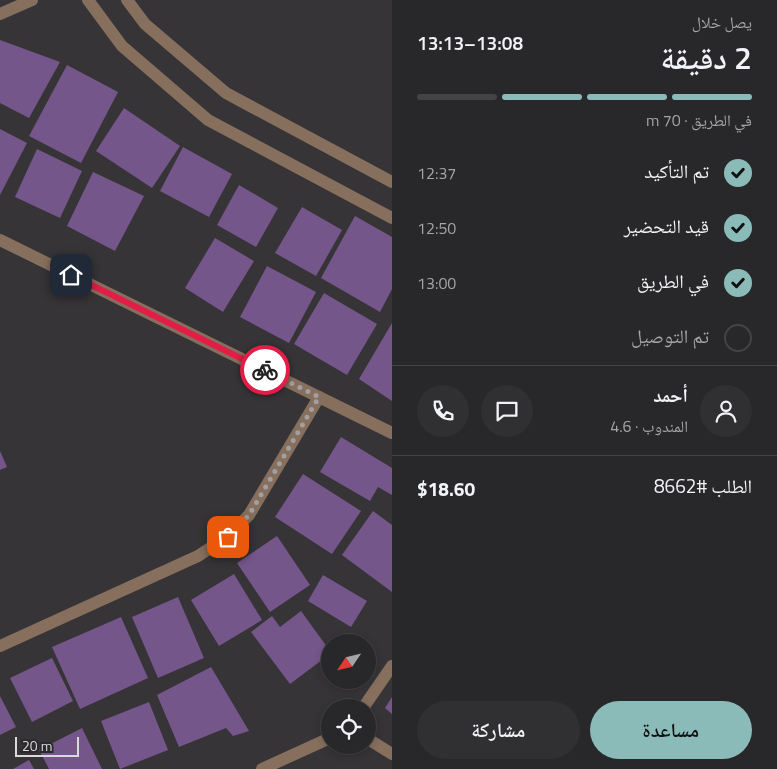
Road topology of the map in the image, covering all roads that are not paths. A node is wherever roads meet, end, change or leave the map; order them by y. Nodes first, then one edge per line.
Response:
1 (32, 0) edge
2 (88, 0) edge
3 (127, 0) edge
4 (0, 14) edge
5 (392, 182) edge
6 (392, 218) edge
7 (0, 240) edge
8 (319, 397) junction
9 (392, 433) edge
10 (0, 646) edge
11 (392, 666) edge
12 (369, 699) edge
13 (321, 742) edge
14 (376, 744) edge
15 (392, 754) edge
16 (262, 769) edge

1 - 4 street
2 - 6 street
3 - 5 street
7 - 8 street
8 - 9 street
8 - 10 street
11 - 12 street
13 - 16 street
14 - 15 street

